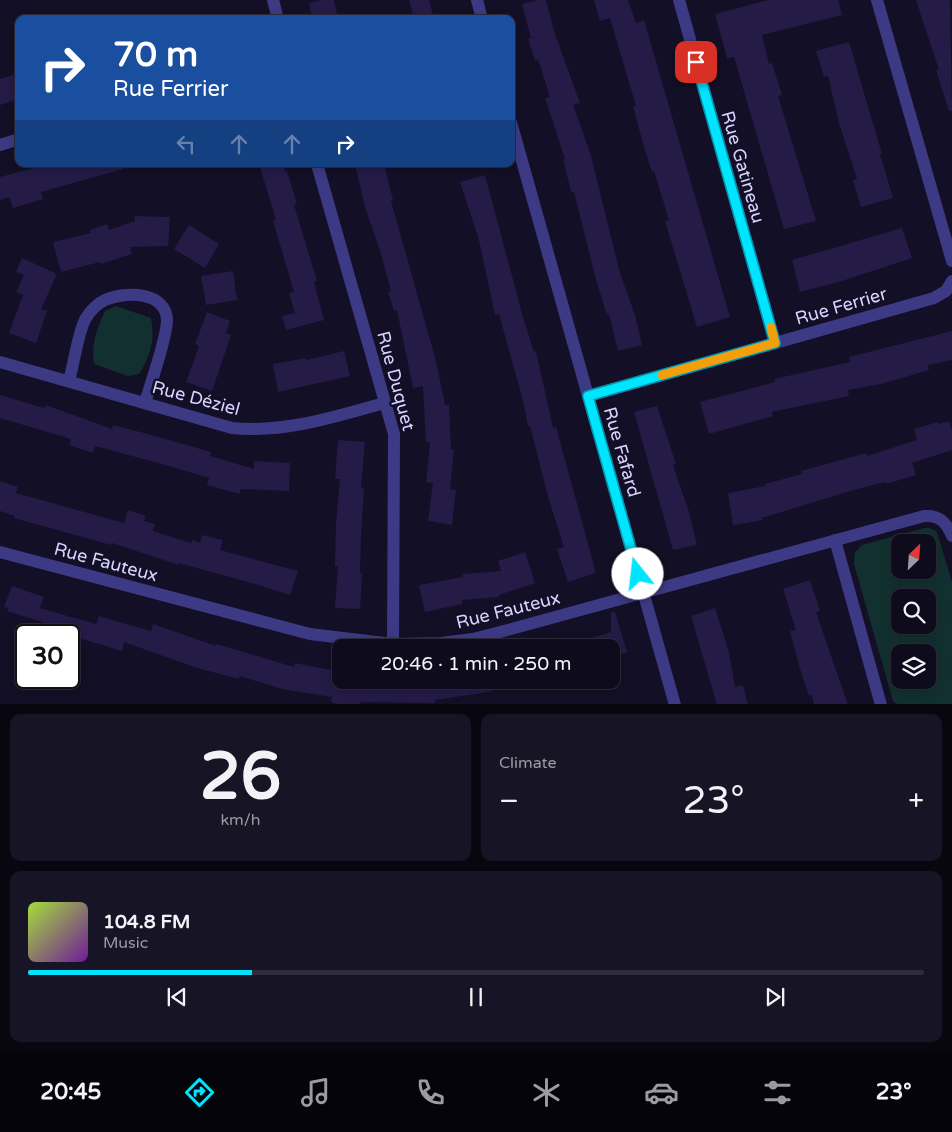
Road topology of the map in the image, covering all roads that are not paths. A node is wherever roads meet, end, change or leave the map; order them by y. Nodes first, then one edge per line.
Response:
1 (273, 0) edge
2 (477, 0) edge
3 (679, 0) edge
4 (877, 0) edge
5 (277, 15) edge
6 (481, 15) edge
7 (515, 136) edge
8 (15, 140) edge
9 (0, 145) edge
10 (319, 167) edge
11 (952, 261) edge
12 (952, 281) edge
13 (775, 343) junction
14 (0, 362) edge
15 (69, 381) junction
16 (588, 396) junction
17 (145, 403) junction
18 (384, 403) junction
19 (952, 536) edge
20 (835, 540) junction
21 (0, 552) edge
22 (643, 594) junction
23 (352, 639) edge
24 (393, 639) edge
25 (473, 639) edge
26 (675, 704) edge
27 (881, 704) edge

1 - 5 street
2 - 6 street
3 - 13 street, Rue Gatineau
4 - 11 street
7 - 16 street, Rue Fafard
8 - 9 street
10 - 18 street, Rue Duquet
12 - 13 street, Rue Ferrier
13 - 16 street, Rue Ferrier
14 - 15 street, Rue Déziel
15 - 17 street, Rue Déziel
15 - 17 street
16 - 22 street, Rue Fafard
17 - 18 street, Rue Déziel
18 - 24 street, Rue Duquet
19 - 20 street, Rue Fauteux
20 - 22 street, Rue Fauteux
20 - 27 street
21 - 23 street, Rue Fauteux
22 - 25 street, Rue Fauteux
22 - 26 street, Rue Fafard

